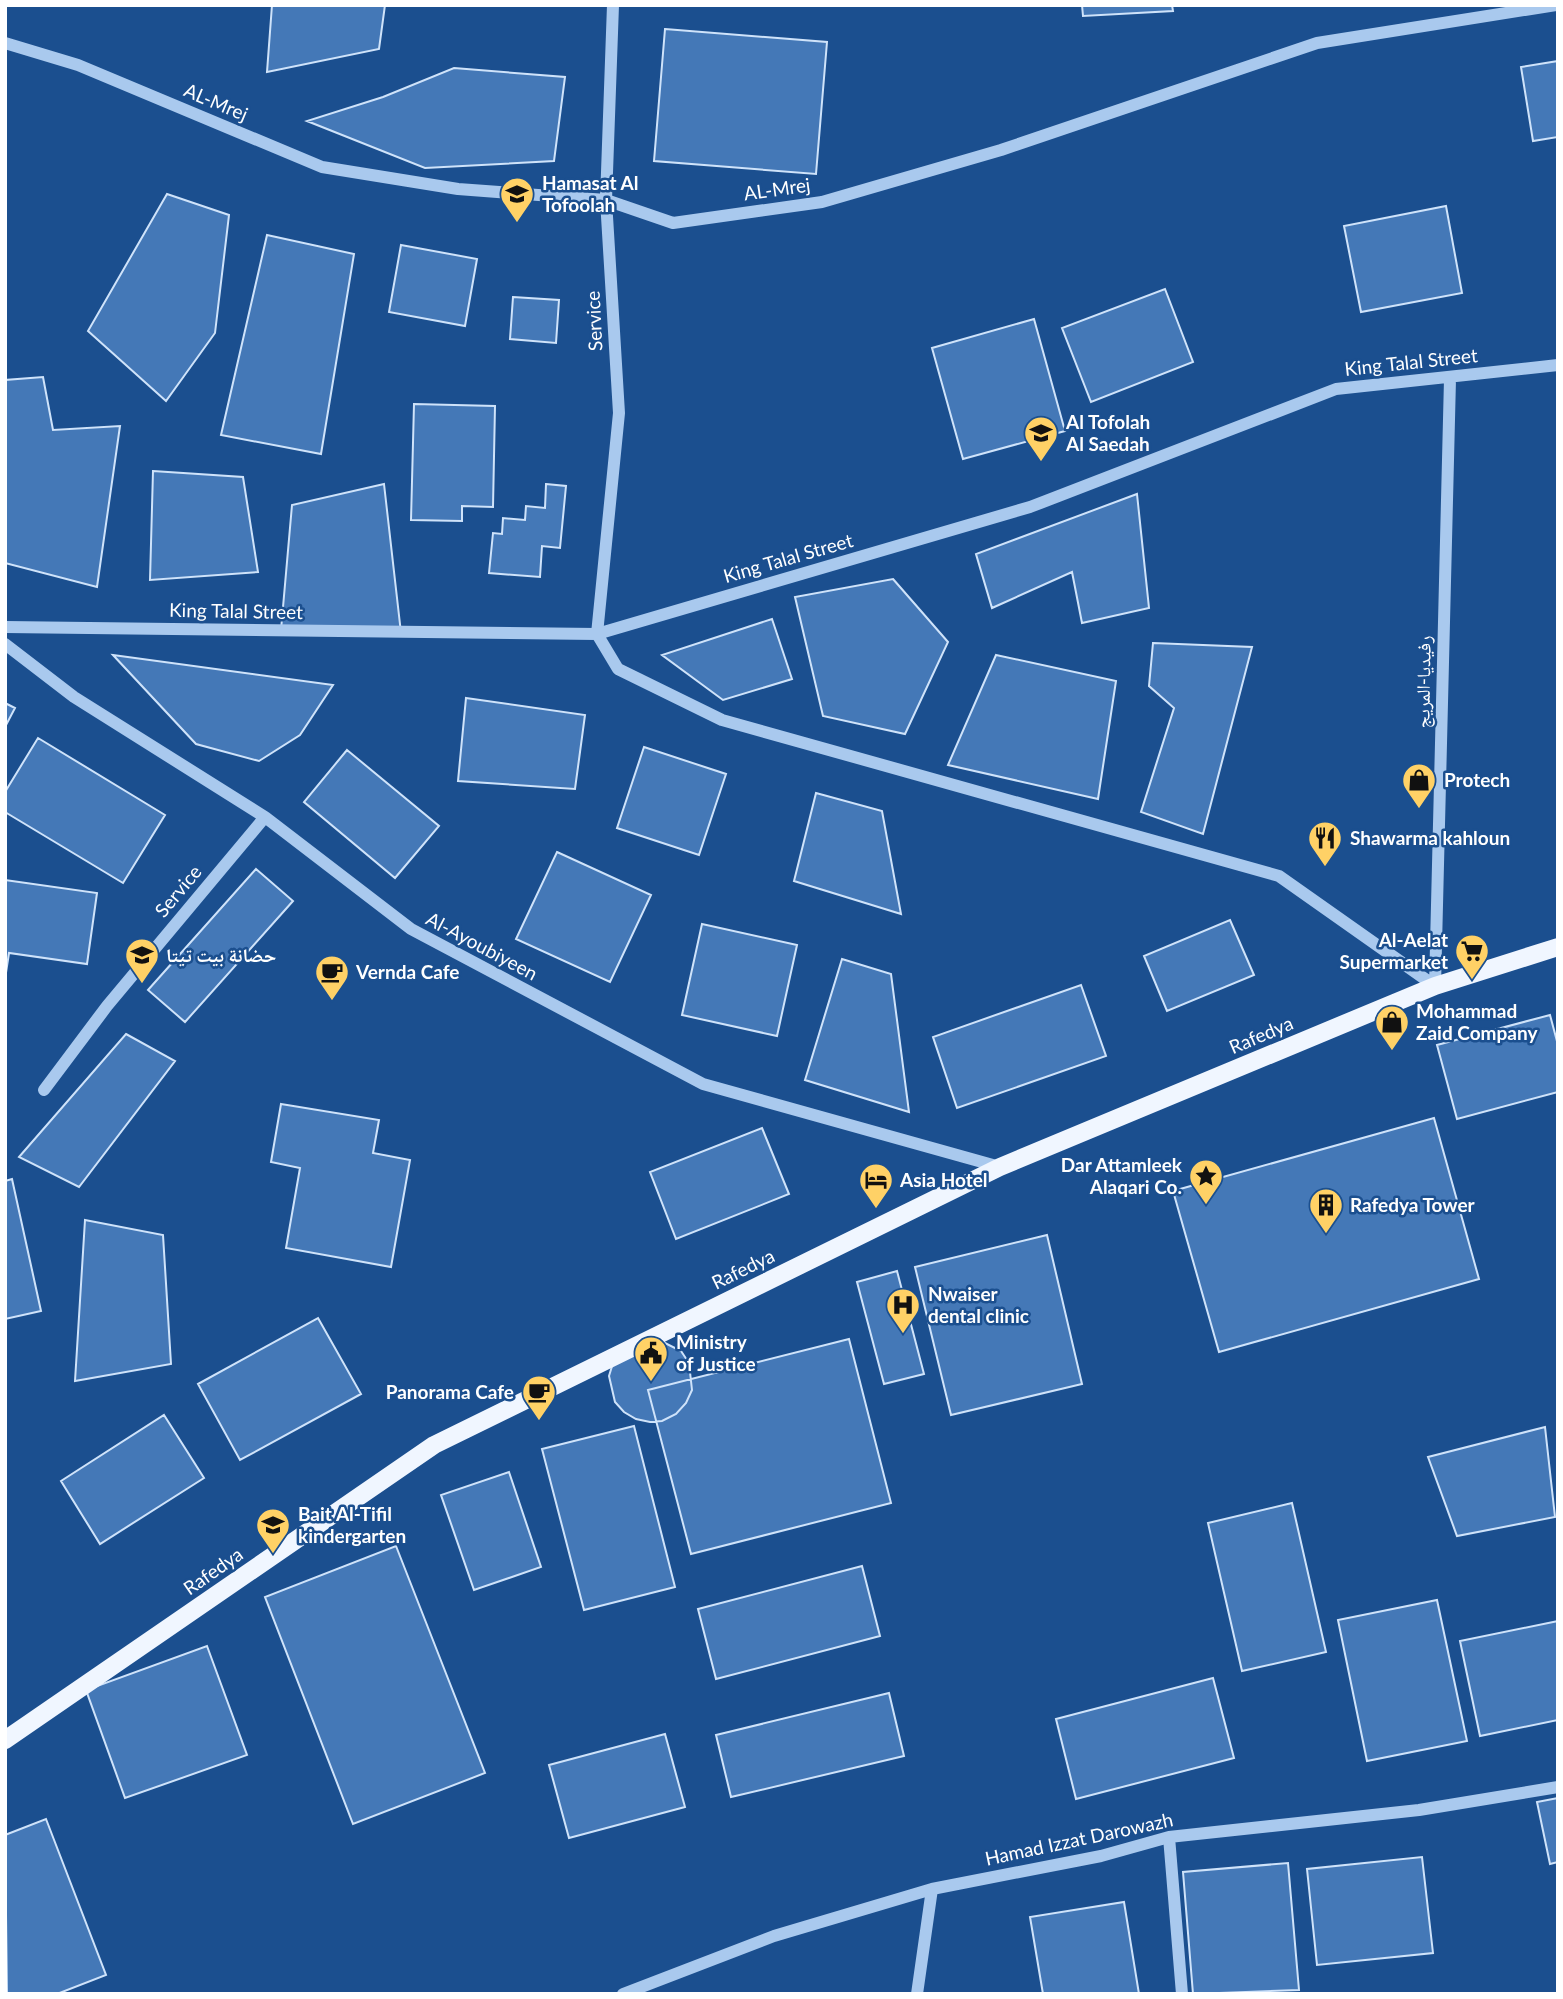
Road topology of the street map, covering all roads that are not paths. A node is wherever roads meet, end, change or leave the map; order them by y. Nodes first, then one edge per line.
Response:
1 (613, 5) edge
2 (1556, 5) edge
3 (5, 43) edge
4 (606, 200) junction
5 (1558, 365) edge
6 (1450, 379) junction
7 (5, 626) edge
8 (597, 634) junction
9 (5, 643) edge
10 (265, 817) junction
11 (1558, 947) edge
12 (1435, 986) junction
13 (44, 1090) dead end
14 (999, 1167) junction
15 (5, 1740) edge
16 (1558, 1787) edge
17 (1169, 1837) junction
18 (932, 1889) junction
19 (623, 1994) edge
20 (917, 1994) edge
21 (1182, 1994) edge

1 - 4 street, Service
2 - 4 street, AL-Mrej
3 - 4 street, AL-Mrej
4 - 8 street, Service
5 - 6 street, King Talal Street
6 - 8 street, King Talal Street
6 - 12 street, رفيديا-المريج
7 - 8 street, King Talal Street
8 - 12 street
9 - 10 street, Al-Ayoubiyeen
10 - 13 street, Service
10 - 14 street, Al-Ayoubiyeen
11 - 12 main road, Rafedya
12 - 14 main road, Rafedya
14 - 15 main road, Rafedya
16 - 17 street, Hamad Izzat Darowazh
17 - 18 street, Hamad Izzat Darowazh
17 - 21 street
18 - 19 street, Hamad Izzat Darowazh
18 - 20 street

